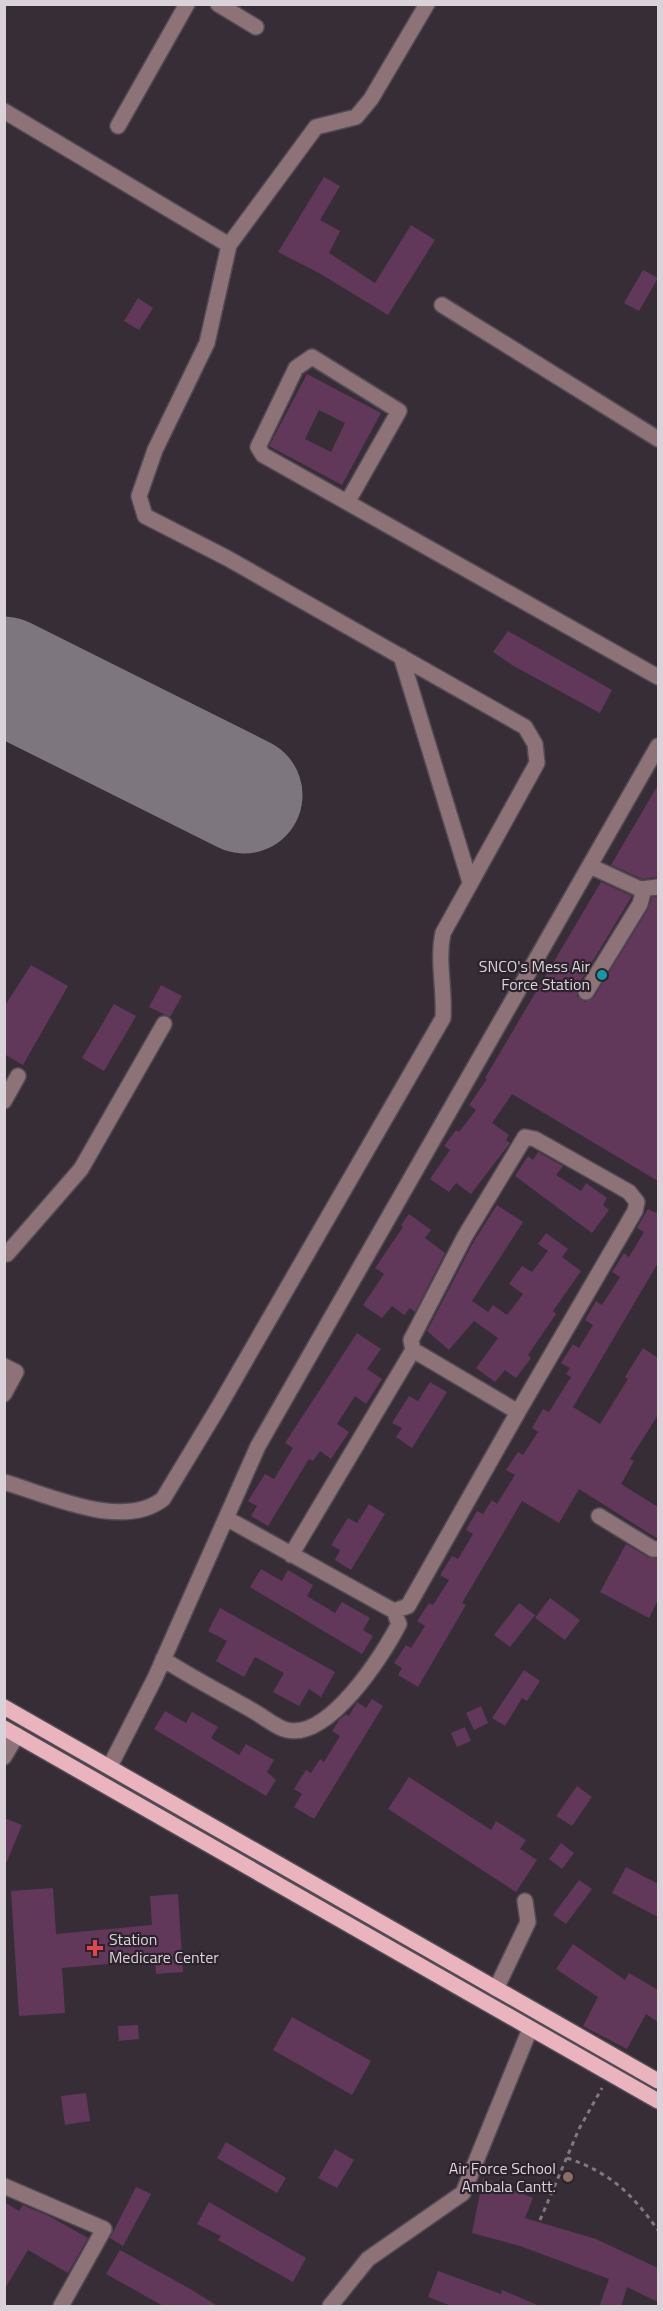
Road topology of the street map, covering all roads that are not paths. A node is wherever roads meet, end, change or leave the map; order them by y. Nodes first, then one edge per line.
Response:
1 (188, 4) edge
2 (218, 4) edge
3 (427, 4) edge
4 (256, 27) dead end
5 (4, 111) edge
6 (118, 126) dead end
7 (229, 245) junction
8 (442, 305) dead end
9 (658, 439) edge
10 (348, 501) junction
11 (400, 656) junction
12 (658, 677) edge
13 (658, 747) edge
14 (590, 866) junction
15 (470, 882) junction
16 (651, 888) edge
17 (586, 992) dead end
18 (164, 1024) dead end
19 (18, 1076) dead end
20 (4, 1101) edge
21 (4, 1253) edge
22 (413, 1350) junction
23 (4, 1366) edge
24 (4, 1394) edge
25 (518, 1412) junction
26 (4, 1482) edge
27 (599, 1516) dead end
28 (226, 1518) junction
29 (658, 1549) edge
30 (291, 1555) junction
31 (394, 1611) junction
32 (163, 1659) junction
33 (4, 1707) edge
34 (11, 1732) edge
35 (4, 1757) edge
36 (110, 1766) junction
37 (525, 1901) dead end
38 (496, 1989) junction
39 (530, 2029) junction
40 (658, 2081) edge
41 (658, 2101) edge
42 (4, 2186) edge
43 (61, 2307) edge
44 (330, 2307) edge

1 - 6 street
2 - 4 street
3 - 7 street
5 - 7 street
7 - 11 street
8 - 9 street
10 - 10 street
10 - 12 street
11 - 15 street
11 - 15 street
13 - 14 street
14 - 16 street
14 - 28 street
15 - 26 street
16 - 17 street
18 - 21 street
19 - 20 street
22 - 25 street
22 - 25 street
22 - 30 street
23 - 24 street
25 - 31 street
27 - 29 street
28 - 30 street
28 - 32 street
30 - 31 street
31 - 32 street
32 - 36 street
33 - 36 main road
34 - 35 street
34 - 39 main road
36 - 38 main road
37 - 38 street
38 - 40 main road
39 - 41 main road
39 - 44 street
42 - 43 street

